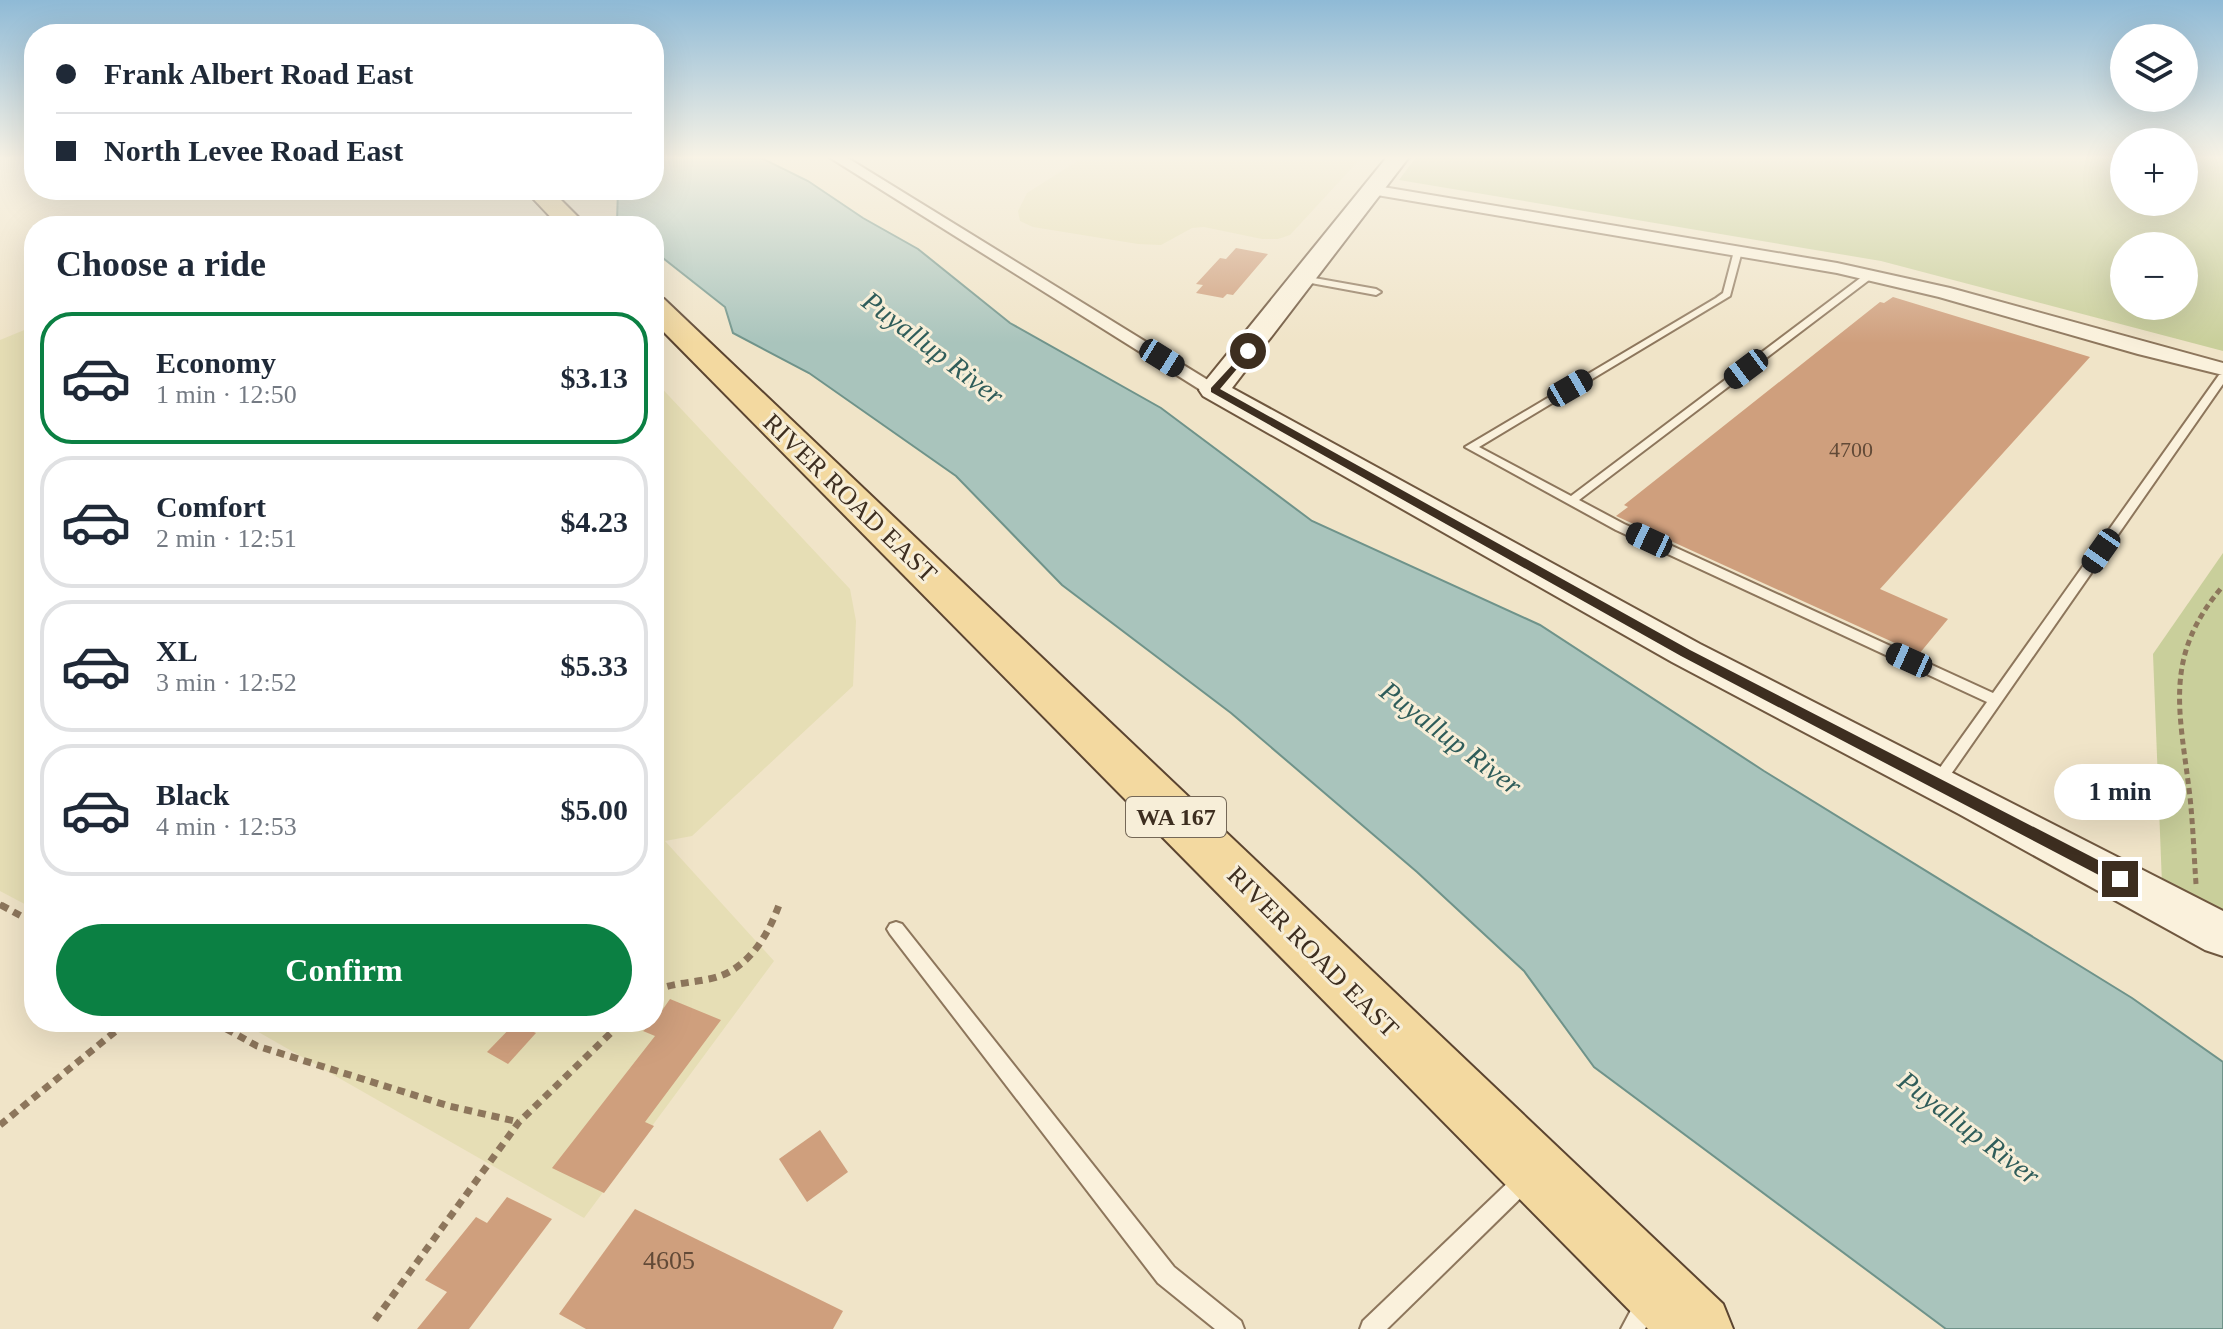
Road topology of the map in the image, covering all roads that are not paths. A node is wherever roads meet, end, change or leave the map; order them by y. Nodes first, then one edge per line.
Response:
1 (937, 219) edge
2 (1349, 219) edge
3 (1546, 219) edge
4 (1738, 251) junction
5 (1870, 275) junction
6 (1303, 279) junction
7 (1376, 292) dead end
8 (664, 315) edge
9 (2223, 369) edge
10 (2223, 377) edge
11 (1214, 390) junction
12 (1571, 501) junction
13 (1996, 700) junction
14 (1937, 783) junction
15 (896, 929) dead end
16 (2223, 935) edge
17 (1535, 1170) junction
18 (1644, 1308) edge
19 (1233, 1329) edge
20 (1371, 1329) edge
21 (1698, 1329) edge

1 - 11 street
2 - 6 street
3 - 4 street
4 - 5 street
4 - 12 lane
5 - 9 street
5 - 12 lane
6 - 7 lane
6 - 11 street
8 - 17 main road, RIVER ROAD EAST / WA 167
10 - 13 lane
11 - 14 street
12 - 13 lane
13 - 14 lane
14 - 16 street
15 - 19 lane
17 - 18 main road, RIVER ROAD EAST / WA 167
17 - 20 lane
18 - 21 main road, RIVER ROAD EAST / WA 167

